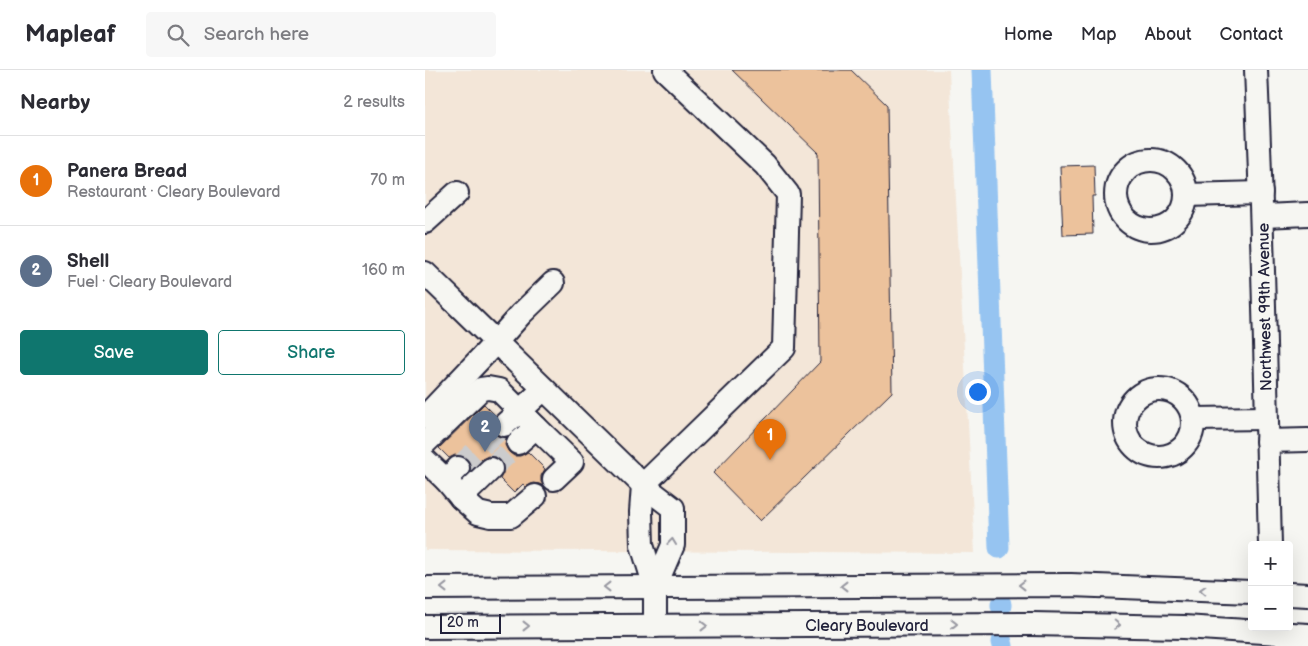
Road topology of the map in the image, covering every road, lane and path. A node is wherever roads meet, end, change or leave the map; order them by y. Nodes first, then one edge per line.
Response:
1 (665, 70) edge
2 (1256, 70) edge
3 (457, 193) dead end
4 (1261, 193) junction
5 (1186, 195) dead end
6 (1308, 214) edge
7 (1262, 216) junction
8 (425, 222) edge
9 (425, 273) edge
10 (553, 283) dead end
11 (496, 342) junction
12 (544, 389) junction
13 (425, 416) edge
14 (512, 418) junction
15 (1266, 418) junction
16 (1193, 419) dead end
17 (536, 427) junction
18 (1308, 440) edge
19 (1267, 441) junction
20 (425, 443) edge
21 (518, 443) tunnel mouth
22 (425, 460) edge
23 (491, 469) tunnel mouth
24 (554, 479) dead end
25 (643, 485) junction
26 (535, 496) dead end
27 (461, 498) junction
28 (1270, 541) edge
29 (655, 587) junction
30 (425, 588) edge
31 (1248, 592) edge
32 (1293, 594) edge
33 (1308, 595) edge
34 (425, 626) edge
35 (655, 626) junction
36 (1308, 635) edge

1 - 25 street
2 - 4 street, Northwest 99th Avenue
3 - 8 street
4 - 5 street
4 - 7 street, Northwest 99th Avenue
6 - 7 street
7 - 15 street, Northwest 99th Avenue
9 - 11 street
10 - 11 street
11 - 12 street
11 - 13 street
12 - 14 street
12 - 25 street
14 - 17 street
14 - 20 street
15 - 16 street
15 - 19 street, Northwest 99th Avenue
17 - 21 street
17 - 24 street
18 - 19 street
19 - 28 street, Northwest 99th Avenue
22 - 27 street
23 - 27 street
25 - 29 street
29 -> 25 street
26 - 27 street
29 -> 30 street
31 -> 29 street
29 - 35 street
32 - 33 street
34 -> 35 street, Cleary Boulevard
35 -> 36 street, Cleary Boulevard

